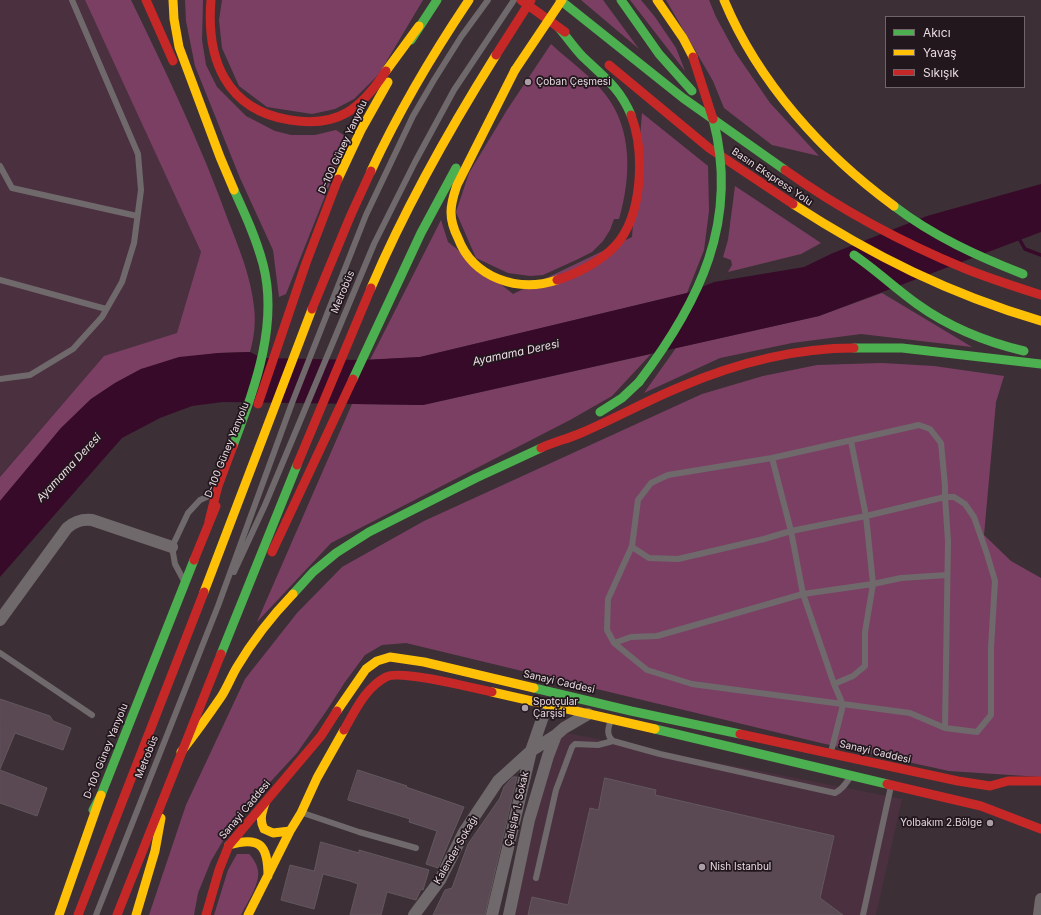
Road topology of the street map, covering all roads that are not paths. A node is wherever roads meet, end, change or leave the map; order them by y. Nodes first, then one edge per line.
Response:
1 (72, 0) edge
2 (146, 0) edge
3 (173, 0) edge
4 (211, 0) edge
5 (437, 0) edge
6 (469, 0) edge
7 (488, 0) edge
8 (514, 0) edge
9 (521, 0) edge
10 (531, 0) edge
11 (561, 0) edge
12 (621, 0) edge
13 (657, 0) edge
14 (724, 0) edge
15 (419, 26) junction
16 (559, 28) junction
17 (586, 46) dead end
18 (603, 60) dead end
19 (176, 68) dead end
20 (515, 70) junction
21 (185, 89) dead end
22 (753, 147) junction
23 (220, 156) junction
24 (0, 166) edge
25 (137, 216) junction
26 (848, 250) dead end
27 (1032, 278) dead end
28 (0, 280) edge
29 (1041, 295) edge
30 (106, 309) junction
31 (1041, 322) edge
32 (1035, 352) dead end
33 (1041, 364) edge
34 (0, 379) edge
35 (556, 441) junction
36 (851, 441) junction
37 (772, 458) junction
38 (216, 494) junction
39 (945, 497) junction
40 (866, 516) junction
41 (209, 521) junction
42 (791, 531) junction
43 (172, 547) junction
44 (632, 547) junction
45 (947, 575) junction
46 (185, 582) junction
47 (873, 584) junction
48 (803, 594) junction
49 (218, 606) junction
50 (0, 620) edge
51 (231, 628) junction
52 (614, 643) junction
53 (0, 653) edge
54 (834, 684) junction
55 (547, 705) junction
56 (843, 705) junction
57 (588, 714) junction
58 (92, 715) dead end
59 (611, 718) junction
60 (945, 728) junction
61 (556, 735) junction
62 (613, 741) junction
63 (531, 750) junction
64 (181, 752) junction
65 (830, 754) junction
66 (919, 773) junction
67 (851, 775) junction
68 (1041, 781) edge
69 (1008, 782) junction
70 (891, 785) junction
71 (915, 790) junction
72 (1000, 793) dead end
73 (101, 795) junction
74 (161, 802) junction
75 (265, 803) junction
76 (998, 803) dead end
77 (301, 813) junction
78 (1002, 814) junction
79 (1041, 829) edge
80 (290, 832) junction
81 (229, 845) junction
82 (416, 848) dead end
83 (268, 877) junction
84 (536, 878) dead end
85 (57, 893) dead end
86 (1041, 899) edge
87 (59, 915) edge
88 (78, 915) edge
89 (96, 915) edge
90 (117, 915) edge
91 (136, 915) edge
92 (206, 915) edge
93 (248, 915) edge
94 (414, 915) edge
95 (492, 915) edge
96 (509, 915) edge
97 (863, 915) edge
98 (1039, 915) edge

1 - 25 lane
2 - 19 main road
3 - 23 main road
4 - 15 main road
5 - 15 main road, D-100 Güney Yanyolu
6 - 88 main road
7 - 49 lane, Metrobüs
8 - 49 lane, Metrobüs
9 - 16 main road
10 - 51 main road, bridge
11 - 20 main road, bridge
11 - 22 main road, Basın Ekspress Yolu
12 - 22 main road
13 - 35 main road, bridge
14 - 27 main road
15 - 41 main road, D-100 Güney Yanyolu
16 - 17 main road
16 - 20 main road
18 - 31 main road, Basın Ekspress Yolu
20 - 51 main road
21 - 23 main road
22 - 29 main road, Basın Ekspress Yolu
23 - 38 main road
24 - 25 lane
25 - 30 lane
26 - 32 main road
28 - 30 lane
30 - 34 lane
33 - 35 main road
35 - 64 main road
36 - 37 lane
36 - 39 lane
36 - 40 lane
37 - 42 lane
37 - 44 lane
38 - 41 main road
38 - 43 lane
39 - 40 lane
39 - 45 lane
39 - 60 lane
40 - 42 lane
40 - 47 lane
41 - 46 main road, D-100 Güney Yanyolu
42 - 44 lane
42 - 48 lane
43 - 46 lane
43 - 50 street
44 - 52 lane
45 - 47 lane
45 - 60 lane
46 - 73 main road, D-100 Güney Yanyolu
47 - 48 lane
47 - 54 lane
48 - 52 lane
48 - 54 lane
49 - 89 lane, Metrobüs
51 - 64 main road
52 - 56 lane
53 - 58 lane
54 - 56 lane
55 - 57 main road
55 - 63 street, Çalışlar 1. Sokak
55 - 77 main road
56 - 60 lane
56 - 65 lane
57 - 59 main road
57 - 61 street
59 - 62 lane
59 - 67 main road
61 - 63 street
61 - 96 street
62 - 67 lane
62 - 84 lane
63 - 94 street, Kalender Sokağı
63 - 95 street, Çalışlar 1. Sokak
64 - 74 main road
65 - 66 main road, Sanayi Caddesi
65 - 75 main road, Sanayi Caddesi
66 - 69 main road, Sanayi Caddesi
66 - 71 main road
67 - 70 main road
68 - 69 main road, Sanayi Caddesi
69 - 72 main road
70 - 71 main road
70 - 97 lane
71 - 78 main road
73 - 85 main road, D-100 Güney Yanyolu
73 - 87 main road
74 - 90 main road
74 - 91 main road
75 - 80 main road
75 - 81 main road, Sanayi Caddesi
76 - 78 main road
77 - 80 main road
77 - 82 lane
78 - 79 main road
80 - 83 main road
81 - 83 main road
81 - 92 main road, Sanayi Caddesi
83 - 93 main road
86 - 98 street

